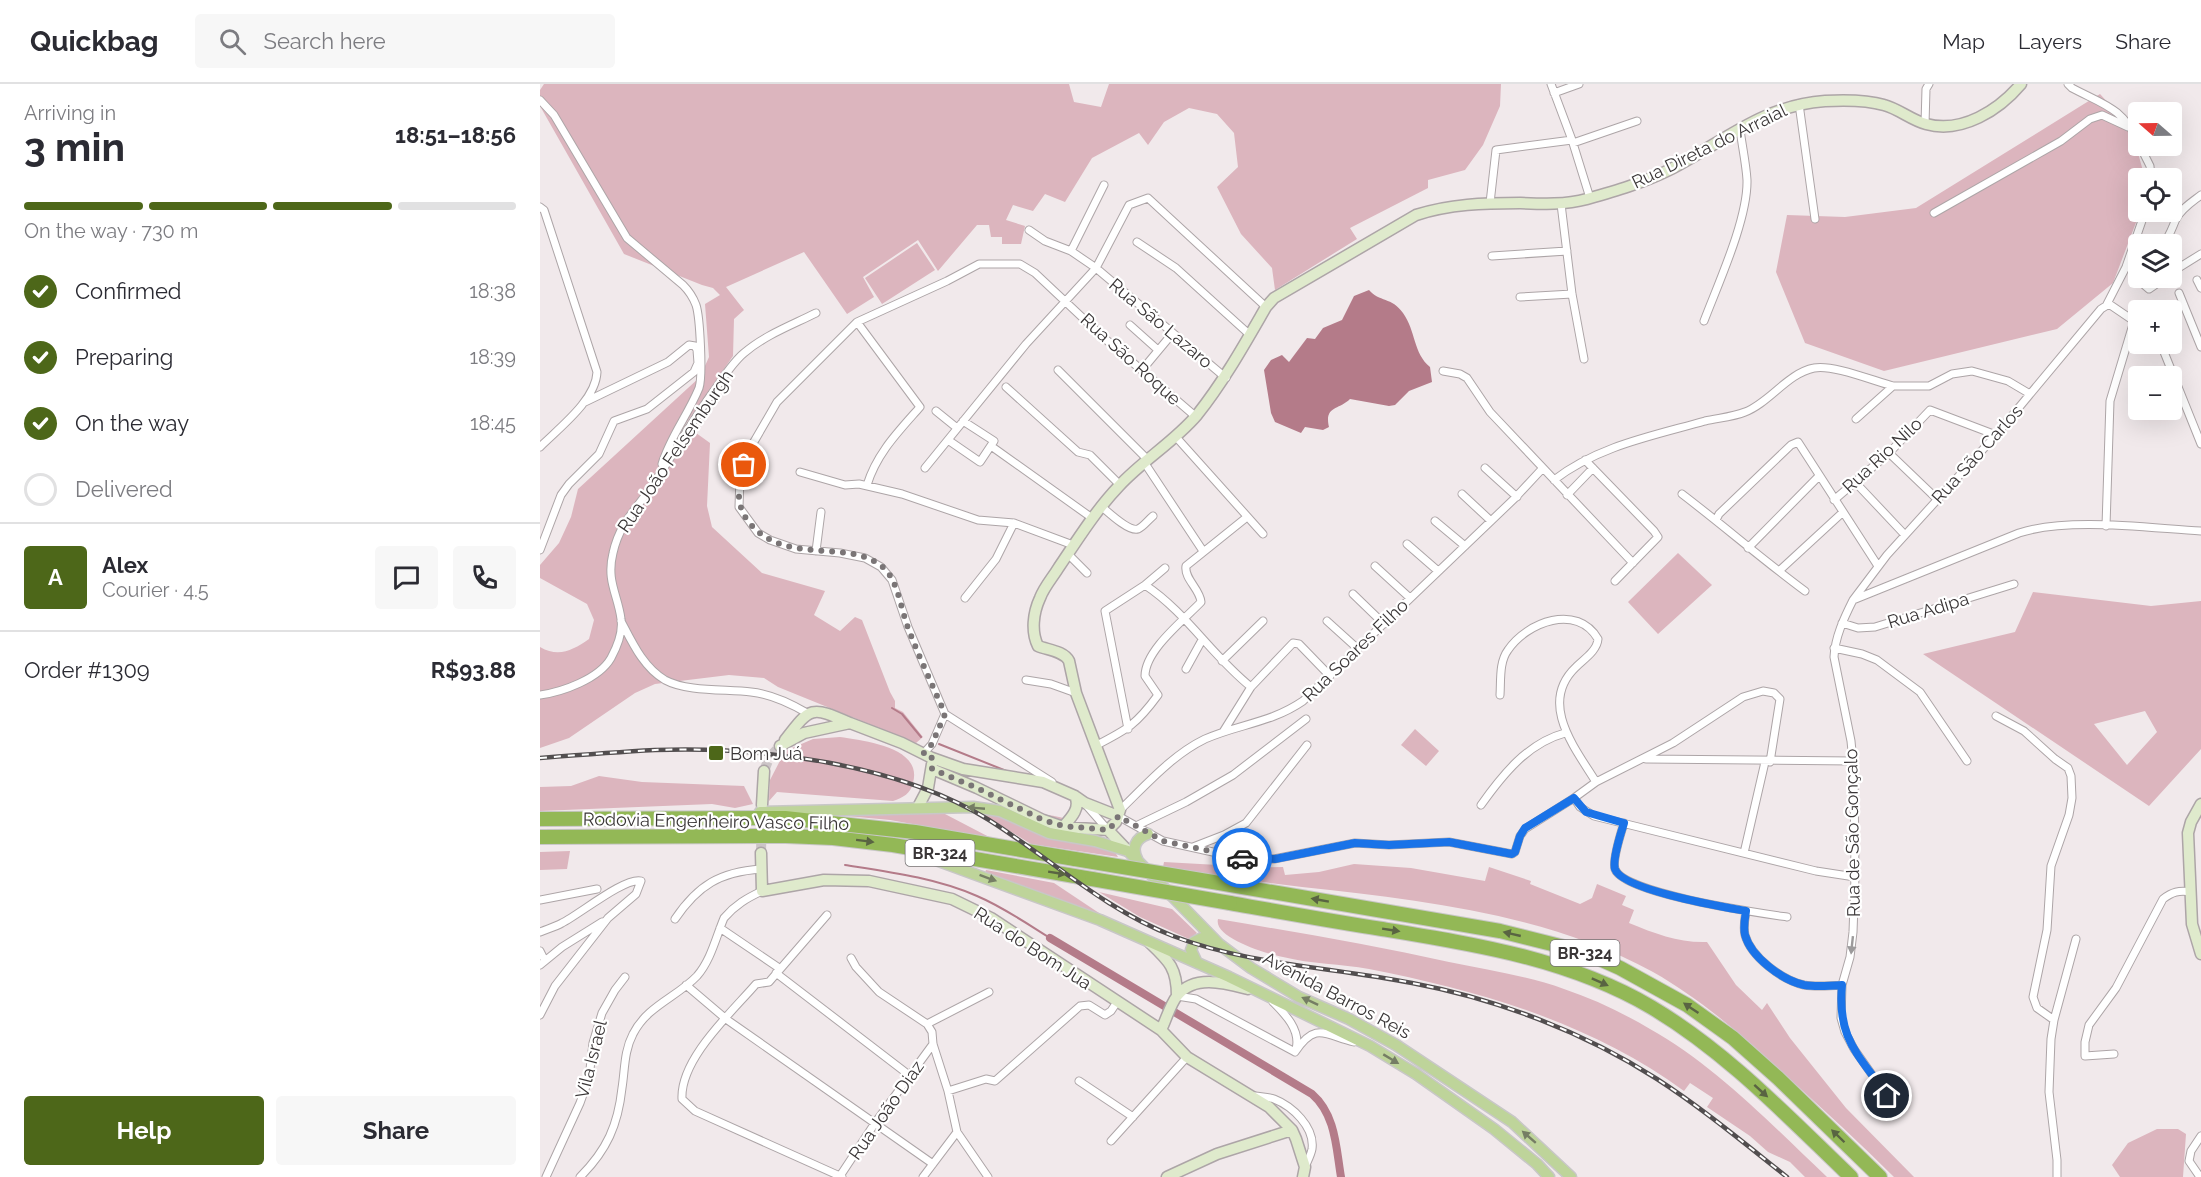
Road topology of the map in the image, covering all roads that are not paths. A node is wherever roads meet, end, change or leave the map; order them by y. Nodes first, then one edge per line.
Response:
1 (1551, 84) edge
2 (1579, 84) edge
3 (1929, 84) edge
4 (2022, 84) edge
5 (2068, 84) edge
6 (1554, 93) junction
7 (540, 100) edge
8 (1799, 104) junction
9 (1637, 121) dead end
10 (2128, 123) edge
11 (1925, 124) junction
12 (2128, 127) edge
13 (1740, 129) junction
14 (1573, 141) junction
15 (1104, 186) dead end
16 (2201, 195) edge
17 (1590, 198) junction
18 (1490, 203) junction
19 (1561, 204) junction
20 (540, 207) edge
21 (1934, 213) dead end
22 (1815, 219) dead end
23 (2142, 222) edge
24 (1029, 230) dead end
25 (2170, 234) edge
26 (1137, 242) dead end
27 (1071, 251) junction
28 (1567, 251) junction
29 (2201, 254) edge
30 (1492, 256) dead end
31 (2182, 266) edge
32 (1096, 268) junction
33 (2197, 280) dead end
34 (2201, 288) edge
35 (1572, 294) junction
36 (2179, 294) dead end
37 (1520, 297) dead end
38 (1066, 302) junction
39 (1266, 307) junction
40 (2104, 307) junction
41 (816, 313) dead end
42 (1704, 321) dead end
43 (857, 322) junction
44 (1130, 325) dead end
45 (1172, 334) junction
46 (1250, 335) junction
47 (2201, 346) edge
48 (1158, 350) junction
49 (2165, 354) edge
50 (1584, 359) dead end
51 (1058, 370) dead end
52 (1142, 370) junction
53 (1443, 371) dead end
54 (1226, 378) junction
55 (1893, 386) junction
56 (1006, 387) dead end
57 (2030, 394) junction
58 (585, 402) junction
59 (936, 411) dead end
60 (1195, 416) junction
61 (1856, 419) dead end
62 (963, 421) junction
63 (957, 428) junction
64 (1996, 435) junction
65 (1176, 437) junction
66 (948, 440) junction
67 (993, 444) junction
68 (2201, 444) edge
69 (540, 447) edge
70 (1889, 453) junction
71 (1585, 460) junction
72 (1146, 461) junction
73 (926, 468) dead end
74 (1485, 468) dead end
75 (1593, 468) junction
76 (1542, 469) junction
77 (800, 472) dead end
78 (659, 475) junction
79 (1819, 476) junction
80 (1554, 480) junction
81 (1855, 482) junction
82 (867, 485) junction
83 (1120, 485) junction
84 (1462, 494) dead end
85 (1683, 494) dead end
86 (1567, 495) junction
87 (1516, 497) junction
88 (1834, 500) junction
89 (1937, 500) junction
90 (1101, 506) junction
91 (821, 512) dead end
92 (1842, 513) junction
93 (1153, 516) dead end
94 (1247, 517) junction
95 (1092, 518) junction
96 (1716, 520) junction
97 (1435, 521) dead end
98 (1491, 521) junction
99 (1014, 524) junction
100 (2106, 526) junction
101 (2201, 531) edge
102 (1263, 534) dead end
103 (1905, 535) junction
104 (1407, 544) dead end
105 (1465, 546) junction
106 (1748, 548) junction
107 (540, 550) edge
108 (1070, 550) junction
109 (1203, 550) junction
110 (816, 551) junction
111 (1633, 563) junction
112 (1375, 566) dead end
113 (1878, 566) junction
114 (1165, 568) dead end
115 (1438, 572) junction
116 (1779, 572) junction
117 (1087, 573) dead end
118 (1615, 581) dead end
119 (2014, 584) dead end
120 (1145, 585) junction
121 (1805, 591) dead end
122 (1353, 594) dead end
123 (964, 598) dead end
124 (1410, 598) junction
125 (1852, 600) junction
126 (1183, 618) junction
127 (621, 620) junction
128 (1263, 621) dead end
129 (1327, 621) dead end
130 (1842, 623) junction
131 (1384, 624) junction
132 (1202, 640) junction
133 (1834, 648) junction
134 (1358, 649) junction
135 (1222, 661) junction
136 (1186, 669) dead end
137 (1330, 676) junction
138 (1026, 680) dead end
139 (1251, 687) junction
140 (1076, 693) junction
141 (540, 695) edge
142 (1500, 695) dead end
143 (807, 713) junction
144 (945, 714) junction
145 (1996, 716) dead end
146 (1306, 719) dead end
147 (850, 723) junction
148 (1128, 729) junction
149 (1223, 732) junction
150 (1565, 733) junction
151 (1307, 745) dead end
152 (1095, 746) junction
153 (1644, 759) junction
154 (929, 760) junction
155 (1853, 761) junction
156 (1967, 761) dead end
157 (1767, 762) junction
158 (764, 771) tunnel mouth
159 (1596, 782) junction
160 (1061, 789) junction
161 (1075, 796) junction
162 (1574, 798) junction
163 (1084, 803) junction
164 (2201, 804) edge
165 (762, 805) tunnel mouth
166 (1481, 805) dead end
167 (918, 807) junction
168 (1119, 813) junction
169 (706, 818) junction
170 (540, 819) edge
171 (1624, 823) junction
172 (1063, 826) junction
173 (1136, 826) junction
174 (1108, 830) junction
175 (1148, 834) junction
176 (540, 837) edge
177 (893, 845) junction
178 (1191, 848) junction
179 (1128, 851) junction
180 (1744, 852) junction
181 (761, 853) tunnel mouth
182 (1140, 864) junction
183 (761, 869) junction
184 (1855, 877) junction
185 (597, 889) dead end
186 (762, 891) junction
187 (2191, 892) junction
188 (540, 900) edge
189 (1746, 911) junction
190 (827, 915) dead end
191 (1787, 917) dead end
192 (608, 918) junction
193 (675, 919) dead end
194 (720, 928) junction
195 (540, 932) edge
196 (2076, 939) dead end
197 (1150, 942) junction
198 (1219, 944) junction
199 (540, 951) edge
200 (2201, 954) edge
201 (851, 958) dead end
202 (542, 963) edge
203 (1197, 963) junction
204 (777, 970) junction
205 (625, 977) dead end
206 (687, 985) junction
207 (1842, 985) junction
208 (1254, 990) junction
209 (989, 992) dead end
210 (1270, 998) junction
211 (1175, 1000) junction
212 (1117, 1002) junction
213 (540, 1015) edge
214 (726, 1019) junction
215 (2054, 1020) junction
216 (927, 1024) junction
217 (1161, 1030) junction
218 (933, 1044) junction
219 (1370, 1046) junction
220 (1295, 1052) junction
221 (2114, 1054) dead end
222 (1187, 1057) junction
223 (909, 1076) junction
224 (1079, 1081) dead end
225 (948, 1091) junction
226 (1249, 1095) junction
227 (1887, 1096) dead end
228 (1133, 1117) junction
229 (875, 1124) junction
230 (1292, 1130) junction
231 (957, 1132) junction
232 (2199, 1139) edge
233 (1111, 1141) dead end
234 (933, 1164) junction
235 (1304, 1172) edge
236 (546, 1177) edge
237 (580, 1177) edge
238 (841, 1177) edge
239 (923, 1177) edge
240 (988, 1177) edge
241 (1167, 1177) edge
242 (1549, 1177) edge
243 (1571, 1177) edge
244 (1851, 1177) edge
245 (1880, 1177) edge
246 (2057, 1177) edge
247 (2200, 1177) edge

1 - 6 street
2 - 6 street
3 - 11 street
4 - 11 street, Rua Direta do Arraial
5 - 10 street
6 - 14 street
7 - 78 street
8 - 11 street, Rua Direta do Arraial
8 - 13 street, Rua Direta do Arraial
8 - 22 street
9 - 14 street
12 - 21 street
13 - 17 street, Rua Direta do Arraial
13 - 42 street
14 - 17 street
14 - 18 street
15 - 27 street
16 - 25 street
17 - 19 street, Rua Direta do Arraial
18 - 19 street, Rua Direta do Arraial
18 - 39 street, Rua Direta do Arraial
19 - 28 street
20 - 58 street
23 - 40 street, Rua São Carlos
24 - 27 street, Rua São Lazaro
26 - 46 street
27 - 32 street, Rua São Lazaro
28 - 30 street
28 - 35 street
29 - 31 street
32 - 38 street
32 - 39 street
32 - 45 street, Rua São Lazaro
33 - 34 street
35 - 37 street
35 - 50 street
36 - 47 street
38 - 43 street, Rua São Roque
38 - 52 street, Rua São Roque
38 - 62 street
39 - 46 street, Rua Direta do Arraial
40 - 57 street, Rua São Carlos
40 - 100 street
41 - 78 street, Rua João Felsemburgh
43 - 82 street
43 - 110 street
44 - 48 street
45 - 48 street
45 - 54 street, Rua São Lazaro
46 - 54 street, Rua Direta do Arraial
48 - 52 street
49 - 68 street
51 - 72 street
52 - 60 street, Rua São Roque
53 - 76 street
54 - 60 street, Rua Direta do Arraial
55 - 57 street
55 - 61 street
55 - 71 street
56 - 83 street
57 - 64 street, Rua São Carlos
58 - 69 street
58 - 107 street, Rua João Felsemburgh
59 - 63 street
60 - 65 street, Rua Direta do Arraial
62 - 63 street
62 - 67 street
63 - 66 street
64 - 70 street, Rua Rio Nilo
64 - 89 street, Rua São Carlos
65 - 72 street, Rua Direta do Arraial
65 - 94 street
66 - 67 street
66 - 73 street
67 - 95 street
70 - 81 street, Rua Rio Nilo
70 - 89 street
71 - 75 street
71 - 80 street
72 - 83 street, Rua Direta do Arraial
72 - 109 street
74 - 87 street
75 - 86 street
75 - 111 street
76 - 80 street
76 - 87 street, Rua Soares Filho
77 - 82 street
78 - 127 street, Rua João Felsemburgh
79 - 88 street
79 - 96 street
79 - 106 street
80 - 86 street
81 - 88 street, Rua Rio Nilo
81 - 103 street
82 - 99 street
83 - 90 street, Rua Direta do Arraial
84 - 98 street
85 - 96 street
86 - 111 street
87 - 98 street, Rua Soares Filho
88 - 92 street
89 - 103 street, Rua São Carlos
90 - 93 street
90 - 95 street, Rua Direta do Arraial
91 - 110 street
92 - 113 street
92 - 116 street
94 - 102 street
94 - 109 street
95 - 108 street, Rua Direta do Arraial
96 - 106 street
97 - 105 street
98 - 105 street, Rua Soares Filho
99 - 108 street
99 - 123 street
100 - 101 street
100 - 125 street
103 - 113 street, Rua São Carlos
104 - 115 street
105 - 115 street, Rua Soares Filho
106 - 116 street
108 - 117 street
108 - 140 street, Rua Direta do Arraial
109 - 126 street
110 - 144 street
111 - 118 street
112 - 124 street
113 - 125 street, Rua São Carlos
114 - 120 street
115 - 124 street, Rua Soares Filho
116 - 121 street
119 - 130 street, Rua Adipa
120 - 126 street
120 - 148 street
122 - 131 street
124 - 131 street, Rua Soares Filho
125 - 130 street, Rua de São Gonçalo
126 - 132 street
126 - 148 street
127 - 141 street, Rua João Felsemburgh
127 - 143 street
128 - 135 street
129 - 134 street
130 - 133 street, Rua de São Gonçalo
131 - 134 street, Rua Soares Filho
132 - 135 street
132 - 136 street
133 - 155 street, Rua de São Gonçalo
133 - 156 street
134 - 137 street, Rua Soares Filho
135 - 139 street
137 - 139 street
137 - 149 street, Rua Soares Filho
138 - 140 street
139 - 149 street
140 - 152 street, Rua Direta do Arraial
142 - 150 street
143 - 147 street
143 - 147 street
144 - 154 street
144 - 160 street
145 - 215 street
146 - 173 street
147 - 154 street
148 - 152 street
149 - 168 street, Rua Soares Filho
150 - 159 street
150 - 166 street
151 - 178 street
152 - 168 street, Rua Direta do Arraial
153 - 157 street
153 - 157 street
153 - 159 street
154 - 160 street
154 - 167 street
154 - 172 street
155 - 157 street
155 - 184 street, Rua de São Gonçalo
157 - 180 street
158 - 165 street
159 - 162 street
160 - 161 street
161 - 163 street
161 - 172 street
162 - 171 street
162 - 178 street
163 - 168 street
163 - 174 street
164 - 187 street
167 - 169 main road
179 -> 167 main road
168 - 173 street
168 - 174 street
169 - 170 highway, Rodovia Engenheiro Vasco Filho / BR-324
245 -> 169 highway, Rodovia Engenheiro Vasco Filho / BR-324, bridge
171 - 180 street
171 - 189 street
172 - 174 street
173 - 175 street
174 - 179 street
175 - 178 street
175 - 182 main road
176 -> 177 highway, Rodovia Engenheiro Vasco Filho / BR-324
177 -> 197 main road, Avenida Barros Reis
177 -> 244 highway, Rodovia Engenheiro Vasco Filho / BR-324, bridge
179 - 182 main road, Avenida Barros Reis
180 - 184 street
181 - 183 street
182 - 198 main road, Avenida Barros Reis
183 - 186 street
183 - 193 street
184 -> 207 street, Rua de São Gonçalo
185 - 188 street
186 - 194 street, Rua do Bom Jua
186 - 212 street, Rua do Bom Jua
187 - 200 street
187 - 221 street
189 - 191 street
189 - 207 street
190 - 204 street
192 - 195 street
192 - 202 street
192 - 213 street
194 - 204 street
194 - 206 street, Rua do Bom Jua
196 - 215 street
197 - 203 main road, Avenida Barros Reis
197 - 211 street
198 - 203 main road
243 -> 198 main road, Avenida Barros Reis
199 - 202 street
201 - 216 street
203 - 208 main road, Avenida Barros Reis
204 - 214 street
204 - 223 street
205 - 236 street, Vila Israel
206 - 214 street
206 - 237 street, Rua do Bom Jua
207 - 227 street, Rua de São Gonçalo
208 - 210 main road, Avenida Barros Reis
208 - 211 street
209 - 216 street
210 - 219 main road, Avenida Barros Reis
210 - 220 street
211 - 217 street
211 - 220 street
212 - 217 street, Rua do Bom Jua
212 - 225 street
214 - 229 street
214 - 238 street
215 - 246 street
216 - 218 street
217 - 222 street, Rua do Bom Jua
218 - 223 street, Rua João Diaz
218 - 225 street
219 - 220 street
219 -> 242 main road, Avenida Barros Reis
222 - 226 street, Rua do Bom Jua
222 - 228 street
223 - 229 street, Rua João Diaz
224 - 228 street
225 - 231 street
226 - 230 street, Rua do Bom Jua
226 - 235 street
228 - 233 street
229 - 234 street
229 - 238 street, Rua João Diaz
230 - 235 street
230 - 241 street
231 - 234 street
231 - 240 street
232 - 247 street
234 - 239 street

